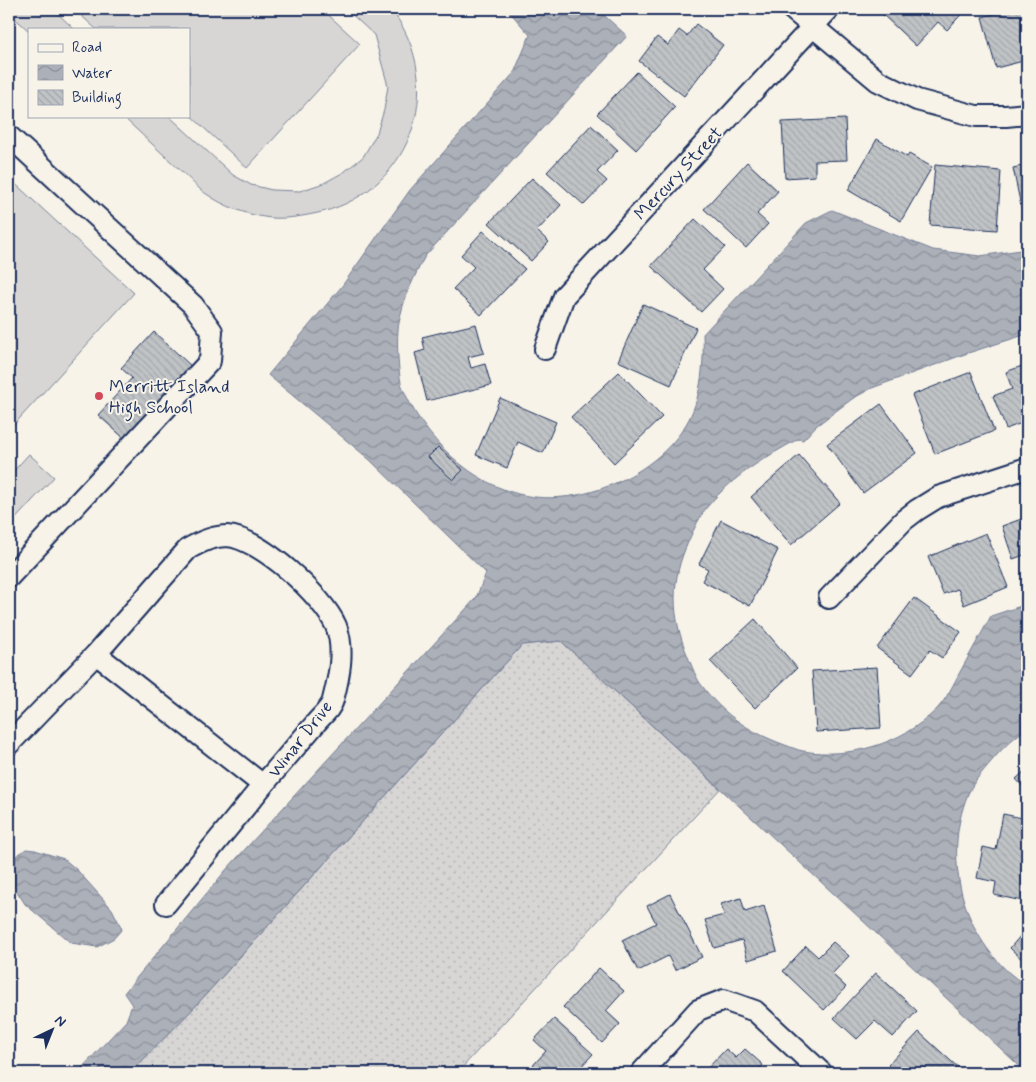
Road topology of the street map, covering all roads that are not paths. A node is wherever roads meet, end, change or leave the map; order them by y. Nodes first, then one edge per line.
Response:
1 (792, 9) edge
2 (829, 9) edge
3 (812, 27) junction
4 (1027, 114) edge
5 (9, 136) edge
6 (545, 349) dead end
7 (1027, 468) edge
8 (9, 577) edge
9 (829, 598) dead end
10 (96, 654) junction
11 (9, 744) edge
12 (263, 785) junction
13 (166, 904) dead end
14 (641, 1073) edge
15 (822, 1073) edge

1 - 3 street
2 - 3 street, Mercury Street
3 - 4 street
3 - 6 street, Mercury Street
5 - 8 street
7 - 9 street
10 - 11 street, Winar Drive
10 - 12 street, Winar Drive
10 - 12 street, Winar Drive
12 - 13 street
14 - 15 street

